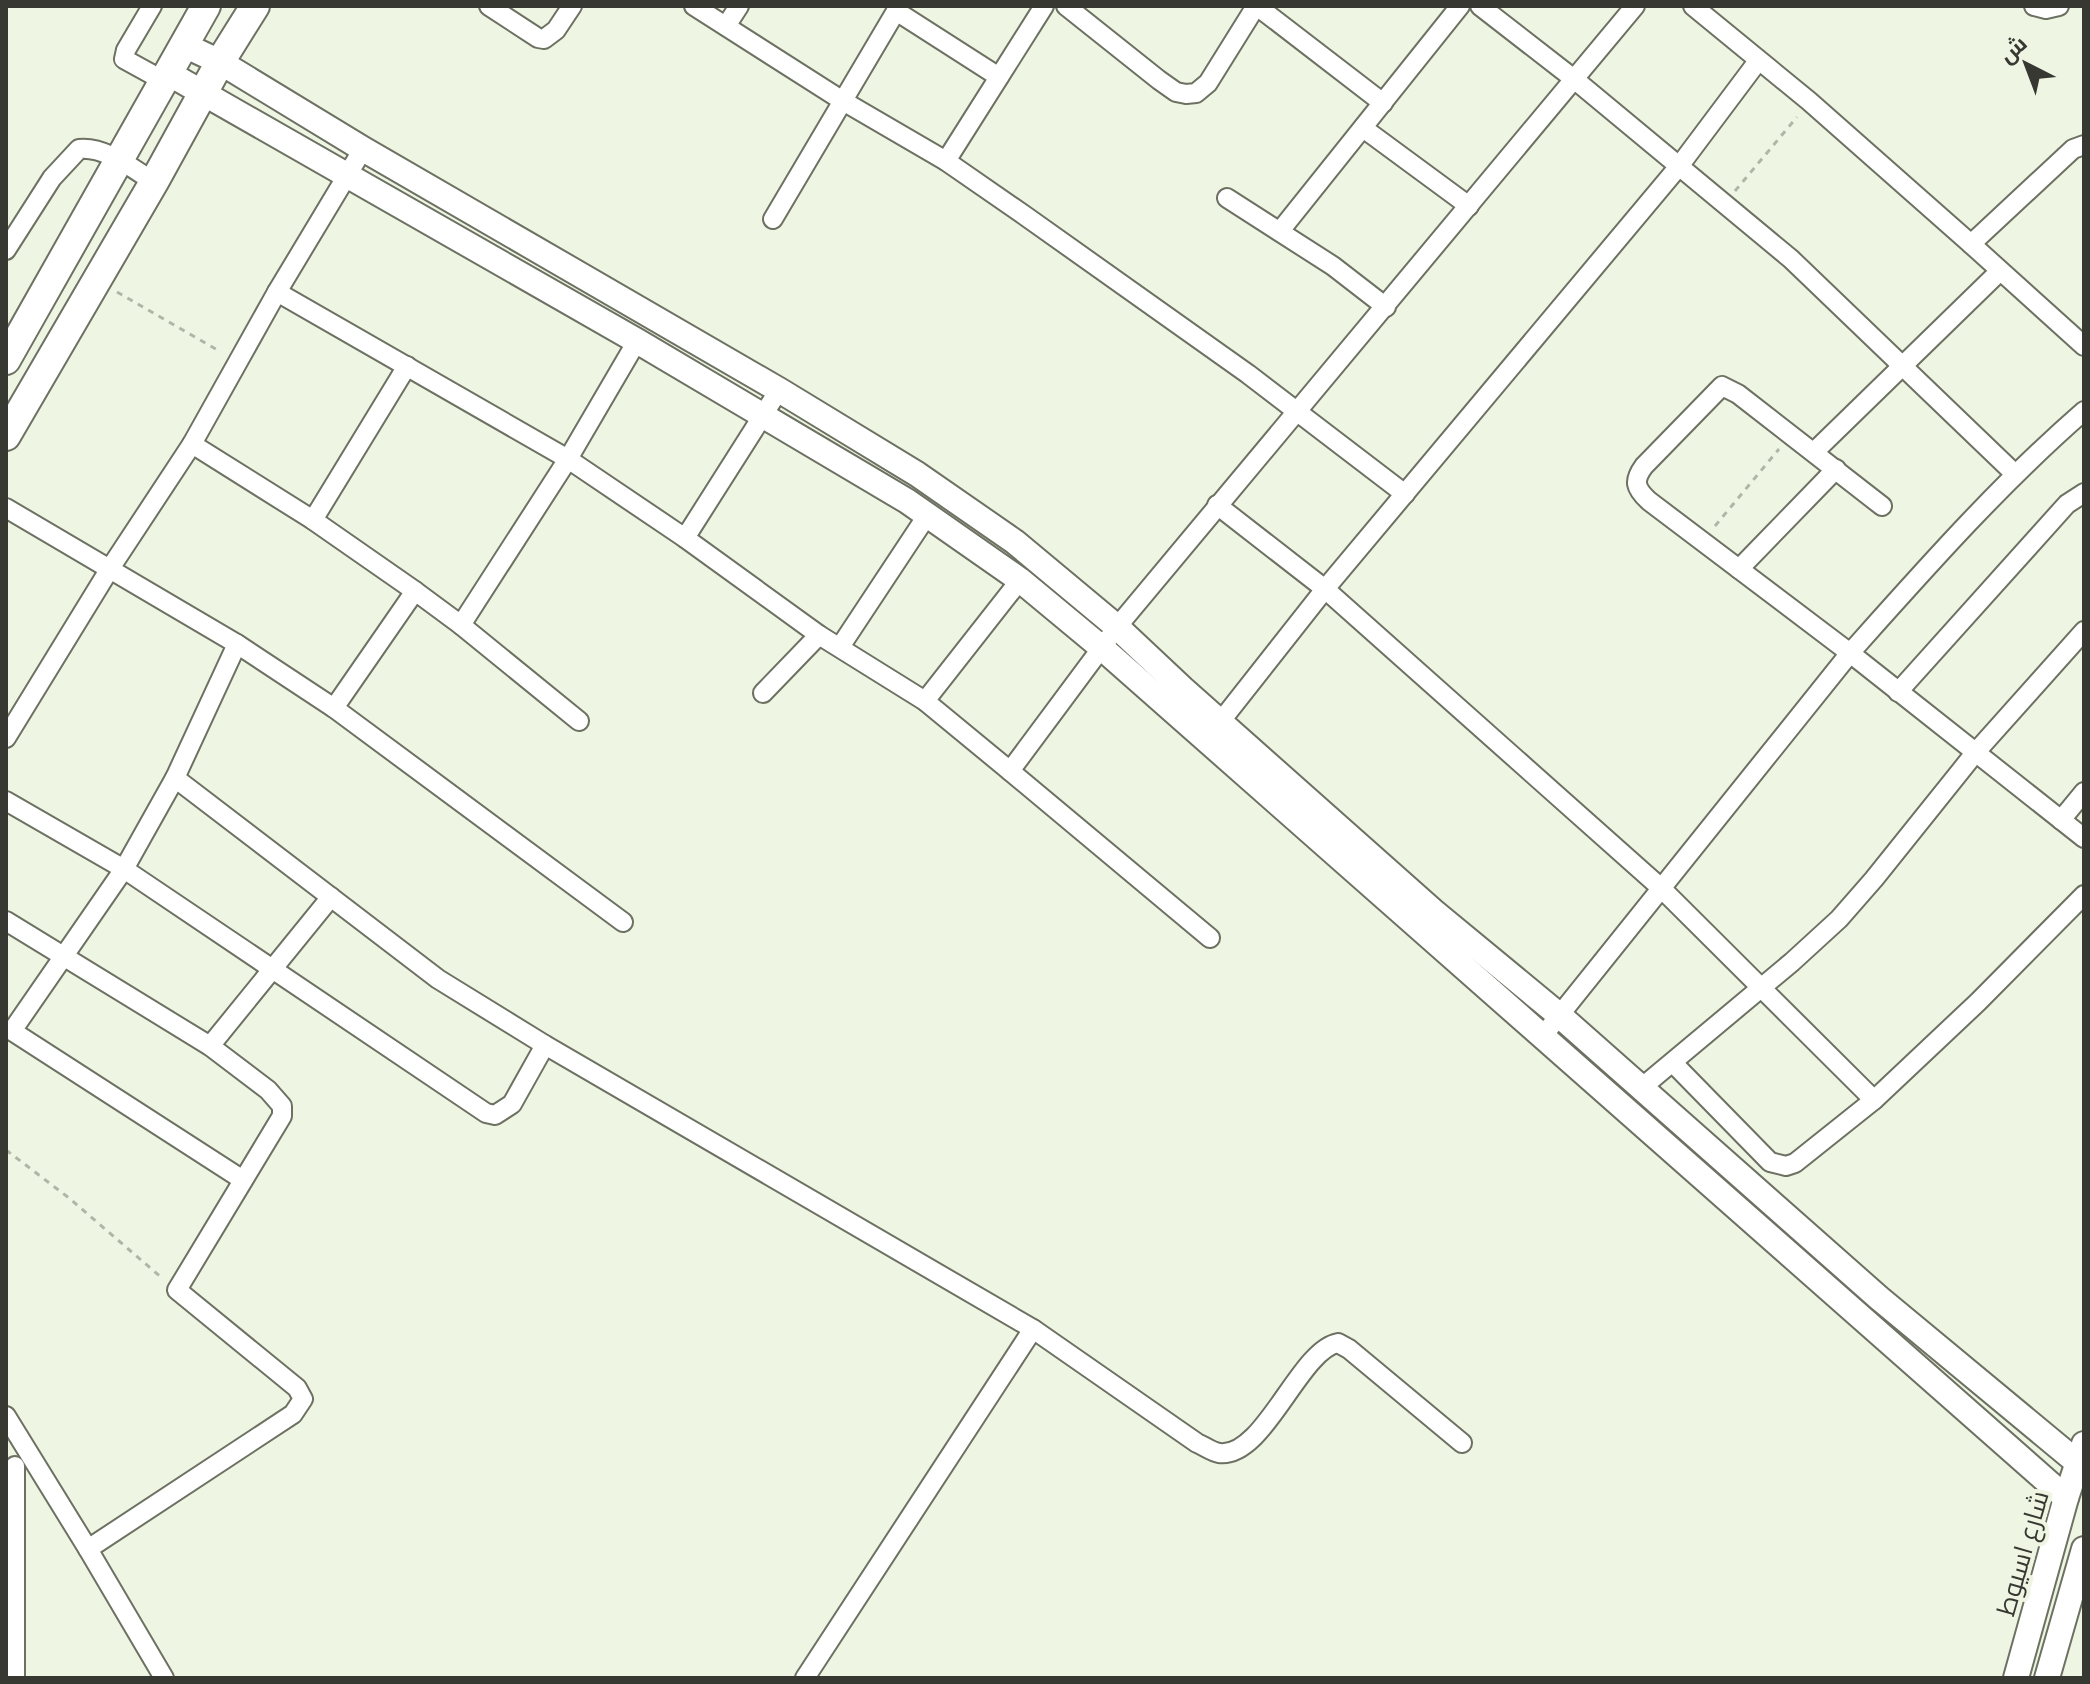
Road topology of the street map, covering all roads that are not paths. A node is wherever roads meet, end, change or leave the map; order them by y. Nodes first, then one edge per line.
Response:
1 (152, 6) edge
2 (206, 6) edge
3 (255, 6) edge
4 (489, 6) edge
5 (572, 6) edge
6 (694, 6) edge
7 (739, 6) edge
8 (1044, 6) edge
9 (1066, 6) edge
10 (1256, 6) edge
11 (1460, 6) edge
12 (1480, 6) edge
13 (1635, 6) edge
14 (1693, 6) edge
15 (2034, 6) edge
16 (2059, 6) edge
17 (897, 9) edge
18 (726, 26) junction
19 (184, 45) junction
20 (1758, 61) junction
21 (220, 62) junction
22 (166, 77) junction
23 (999, 77) junction
24 (1574, 79) junction
25 (203, 93) junction
26 (843, 101) junction
27 (1383, 103) junction
28 (1363, 128) junction
29 (2084, 145) edge
30 (363, 149) junction
31 (119, 160) junction
32 (946, 161) junction
33 (1680, 165) junction
34 (345, 175) junction
35 (154, 182) junction
36 (1227, 198) dead end
37 (1469, 206) junction
38 (773, 219) dead end
39 (1280, 231) junction
40 (1971, 244) junction
41 (6, 250) edge
42 (2000, 271) junction
43 (277, 292) junction
44 (1386, 307) junction
45 (637, 341) junction
46 (2084, 346) edge
47 (8, 352) edge
48 (407, 366) junction
49 (1903, 366) junction
50 (779, 390) junction
51 (2084, 411) edge
52 (1298, 412) junction
53 (763, 415) junction
54 (6, 436) edge
55 (192, 444) junction
56 (1814, 452) junction
57 (568, 459) junction
58 (1836, 469) junction
59 (2015, 474) junction
60 (2084, 493) edge
61 (1405, 494) junction
62 (1217, 505) junction
63 (1882, 506) dead end
64 (6, 508) edge
65 (928, 514) junction
66 (313, 520) junction
67 (685, 538) junction
68 (1739, 569) junction
69 (109, 570) junction
70 (1020, 580) junction
71 (1325, 589) junction
72 (415, 591) junction
73 (461, 625) junction
74 (1117, 627) junction
75 (2084, 631) edge
76 (819, 635) junction
77 (237, 644) junction
78 (840, 647) junction
79 (1102, 648) junction
80 (1850, 653) junction
81 (1898, 692) junction
82 (763, 693) dead end
83 (925, 701) junction
84 (334, 708) junction
85 (579, 721) dead end
86 (1221, 721) junction
87 (6, 736) edge
88 (1975, 753) junction
89 (1010, 771) junction
90 (175, 778) junction
91 (2084, 792) edge
92 (6, 801) edge
93 (2061, 820) junction
94 (2084, 838) edge
95 (124, 869) junction
96 (1661, 888) junction
97 (2084, 895) edge
98 (331, 897) junction
99 (6, 921) edge
100 (623, 922) dead end
101 (1210, 938) dead end
102 (64, 954) junction
103 (272, 968) junction
104 (1759, 988) junction
105 (1559, 1015) junction
106 (8, 1033) edge
107 (1542, 1037) junction
108 (545, 1045) junction
109 (210, 1046) junction
110 (1673, 1063) junction
111 (1640, 1089) junction
112 (1874, 1100) junction
113 (243, 1180) junction
114 (1033, 1329) junction
115 (6, 1416) edge
116 (1462, 1443) dead end
117 (2081, 1453) edge
118 (11, 1466) edge
119 (37, 1466) junction
120 (2066, 1498) junction
121 (88, 1549) junction
122 (2084, 1549) edge
123 (15, 1678) edge
124 (164, 1678) edge
125 (805, 1678) edge
126 (2016, 1678) edge
127 (2047, 1678) edge

1 - 22 street
2 - 19 highway
3 - 21 highway
4 - 5 street
6 - 18 street
7 - 18 street
8 - 23 street
9 - 10 street
10 - 27 street
11 - 27 street
12 - 24 street
13 - 24 street
14 - 20 street
15 - 16 street
17 - 23 street
17 - 26 street
18 - 26 street
19 - 21 main road
19 - 22 highway
20 - 33 street
20 - 40 street
21 - 25 highway
21 - 30 main road
22 - 25 main road
22 - 31 highway
23 - 32 street
24 - 33 street
24 - 37 street
25 - 34 main road
25 - 35 highway
26 - 32 street
26 - 38 street
27 - 28 street
28 - 37 street
28 - 39 street
29 - 40 street
30 - 34 street
30 - 50 main road
31 - 35 street
31 - 41 street
31 - 47 highway
32 - 52 street
33 - 49 street
33 - 61 street
34 - 43 street
34 - 45 main road
35 - 54 highway
36 - 39 street
37 - 44 street
39 - 44 street
40 - 42 street
42 - 46 street
42 - 49 street
43 - 48 street
43 - 55 street
44 - 52 street
45 - 53 main road
45 - 57 street
48 - 57 street
48 - 66 street
49 - 56 street
49 - 59 street
50 - 53 street
50 - 74 main road
51 - 59 street
52 - 61 street
52 - 62 street
53 - 65 main road
53 - 67 street
55 - 66 street
55 - 69 street
56 - 58 street
56 - 68 street
57 - 67 street
57 - 73 street
58 - 63 street
58 - 68 street
59 - 80 street
60 - 81 street
61 - 71 street
62 - 71 street
62 - 74 street
64 - 69 street
65 - 70 main road
65 - 78 street
66 - 72 street
67 - 76 street
68 - 80 street
69 - 77 street
69 - 87 street
70 - 79 main road
70 - 83 street
71 - 86 street
71 - 96 street
72 - 73 street
72 - 84 street
73 - 85 street
74 - 79 street
74 - 86 main road
75 - 88 street
76 - 78 street
76 - 82 street
77 - 84 street
77 - 90 street
78 - 83 street
79 - 89 street
79 - 107 main road
80 - 81 street
80 - 96 street
81 - 88 street
83 - 89 street
84 - 100 street
86 - 105 main road
88 - 93 street
88 - 104 street
89 - 101 street
90 - 95 street
90 - 98 street
91 - 93 street
92 - 95 street
93 - 94 street
95 - 102 street
95 - 103 street
96 - 104 street
96 - 105 street
97 - 112 street
98 - 103 street
98 - 108 street
99 - 102 street
102 - 106 street
102 - 109 street
103 - 108 street
103 - 109 street
104 - 110 street
104 - 112 street
105 - 107 street
105 - 111 main road
106 - 113 street
107 - 120 main road
108 - 114 street
109 - 113 street
110 - 111 street
110 - 112 street
111 - 117 main road
113 - 121 street
114 - 116 street
114 - 125 street
115 - 119 street
117 - 120 main road, شارع اسيوط
118 - 119 street
118 - 123 street
119 - 121 street
120 - 126 main road, شارع اسيوط
121 - 124 street
122 - 127 main road

